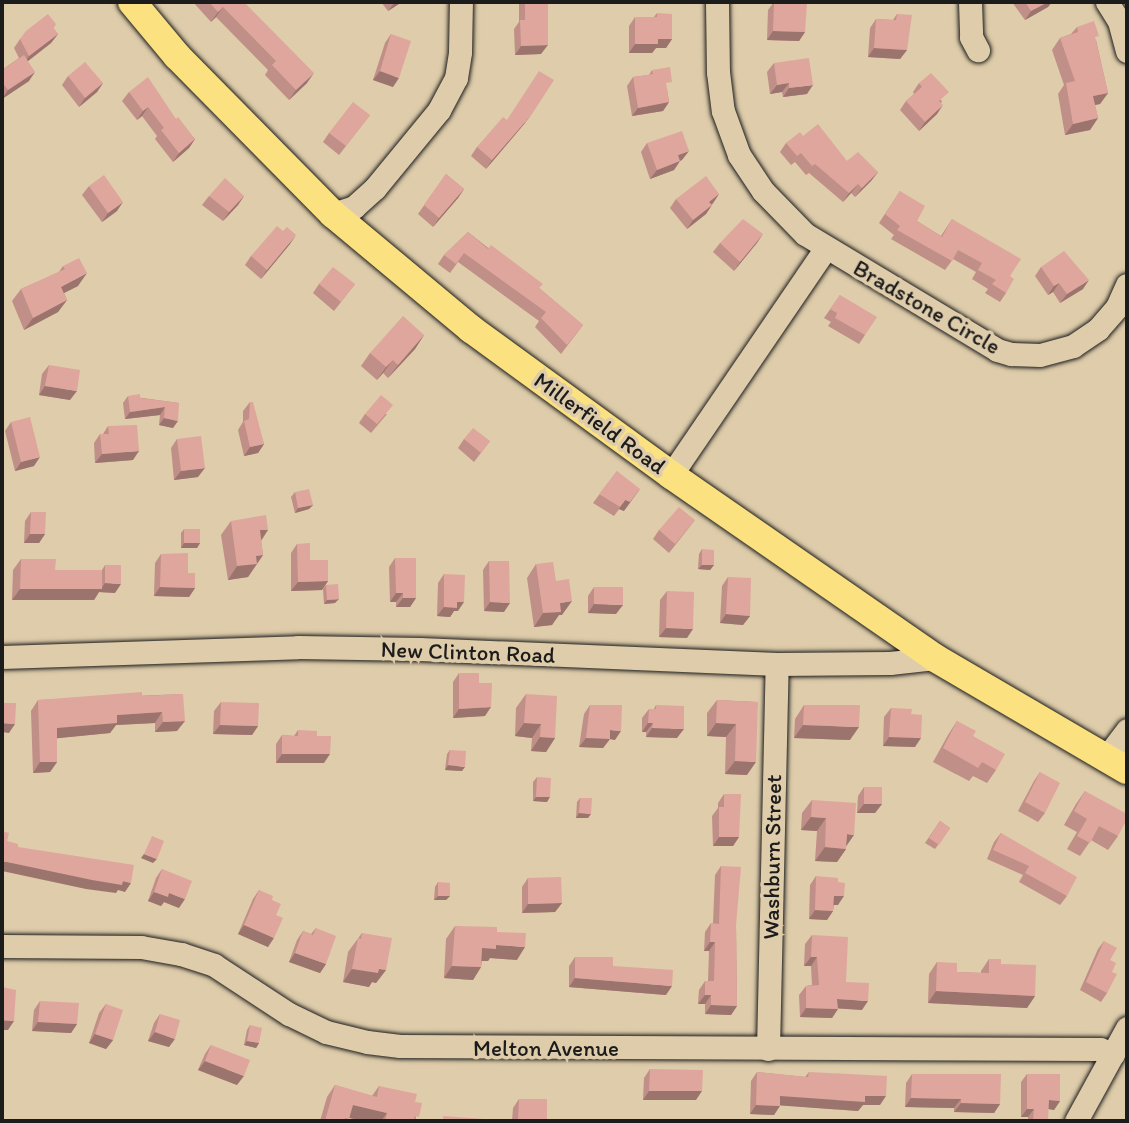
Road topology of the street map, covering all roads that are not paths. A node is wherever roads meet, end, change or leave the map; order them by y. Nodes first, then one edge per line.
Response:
1 (132, 2) edge
2 (461, 2) edge
3 (717, 2) edge
4 (970, 2) edge
5 (1107, 2) edge
6 (978, 51) dead end
7 (1127, 51) edge
8 (333, 214) junction
9 (826, 248) junction
10 (1127, 285) edge
11 (671, 475) junction
12 (2, 657) edge
13 (935, 658) junction
14 (777, 664) junction
15 (1127, 730) edge
16 (1116, 764) edge
17 (2, 946) edge
18 (1127, 1028) edge
19 (768, 1049) junction
20 (1113, 1054) junction
21 (1076, 1121) edge

1 - 8 main road, Millerfield Road
2 - 8 street
3 - 9 street, Bradstone Circle
4 - 6 street
5 - 7 street
8 - 11 main road, Millerfield Road
9 - 10 street, Bradstone Circle
9 - 11 street
11 - 13 main road, Millerfield Road
12 - 14 street, New Clinton Road
13 - 14 street, New Clinton Road
13 - 16 main road, Millerfield Road
14 - 19 street, Washburn Street
15 - 16 street
17 - 19 street, Melton Avenue
18 - 20 street
19 - 20 street, Melton Avenue
20 - 21 street

